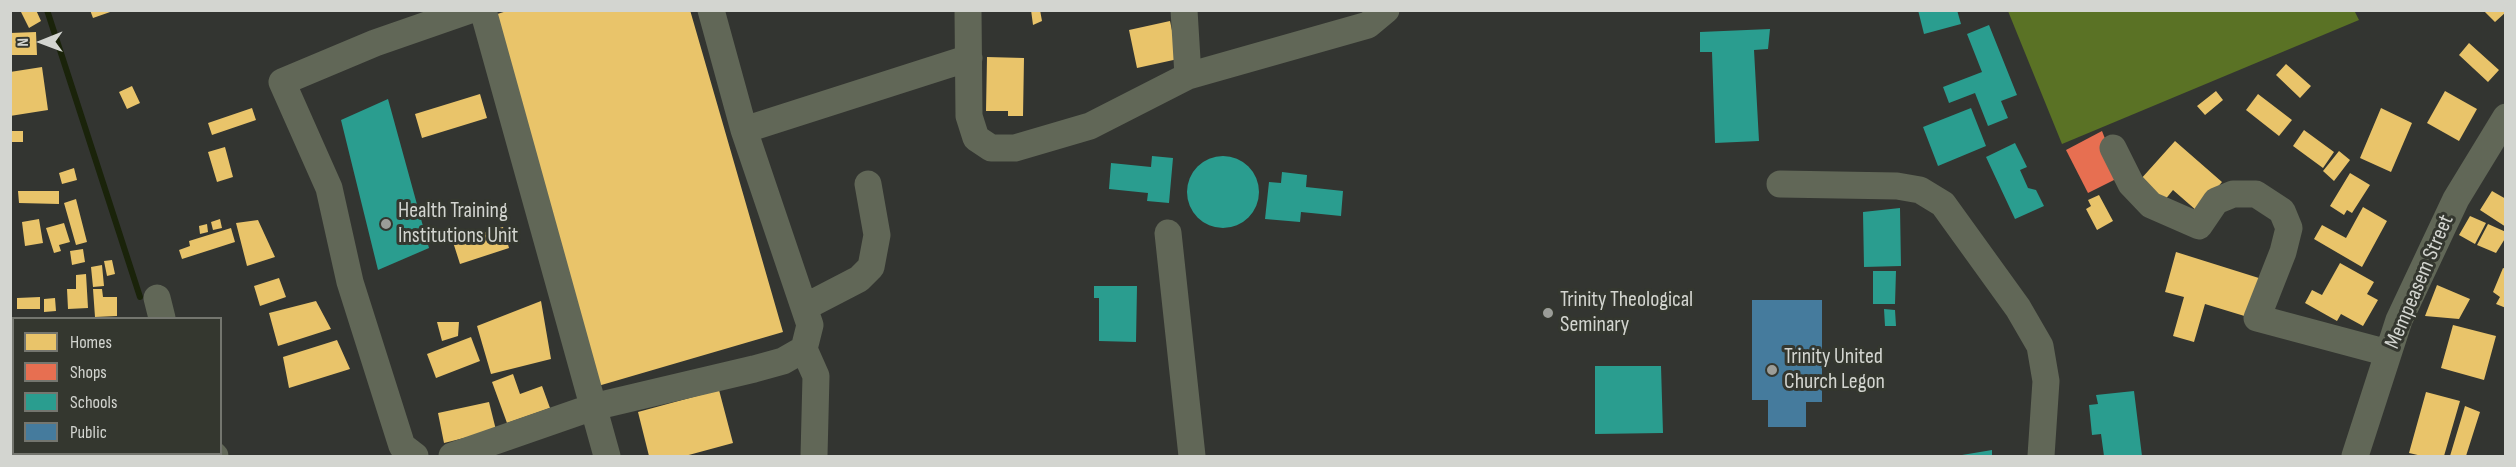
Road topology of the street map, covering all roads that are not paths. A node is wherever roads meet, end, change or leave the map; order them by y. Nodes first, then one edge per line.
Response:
1 (470, 10) edge
2 (483, 10) edge
3 (711, 10) edge
4 (968, 10) edge
5 (1184, 10) edge
6 (1386, 10) edge
7 (969, 58) junction
8 (1188, 76) junction
9 (2505, 117) edge
10 (744, 130) junction
11 (2113, 148) dead end
12 (868, 184) dead end
13 (1780, 184) dead end
14 (1168, 233) dead end
15 (804, 307) junction
16 (804, 349) junction
17 (2388, 353) junction
18 (593, 407) junction
19 (415, 456) edge
20 (452, 456) edge
21 (607, 456) edge
22 (814, 456) edge
23 (1192, 456) edge
24 (2041, 456) edge
25 (2355, 456) edge

1 - 19 street
2 - 18 street
3 - 10 street
4 - 7 street
5 - 8 street
6 - 8 street
7 - 8 street
7 - 10 street
9 - 17 street, Mempeasem Street
10 - 15 street
11 - 17 street
12 - 15 street
13 - 24 street
14 - 23 street
15 - 16 street
16 - 18 street
16 - 22 street
17 - 25 street, Mempeasem Street
18 - 20 street
18 - 21 street

